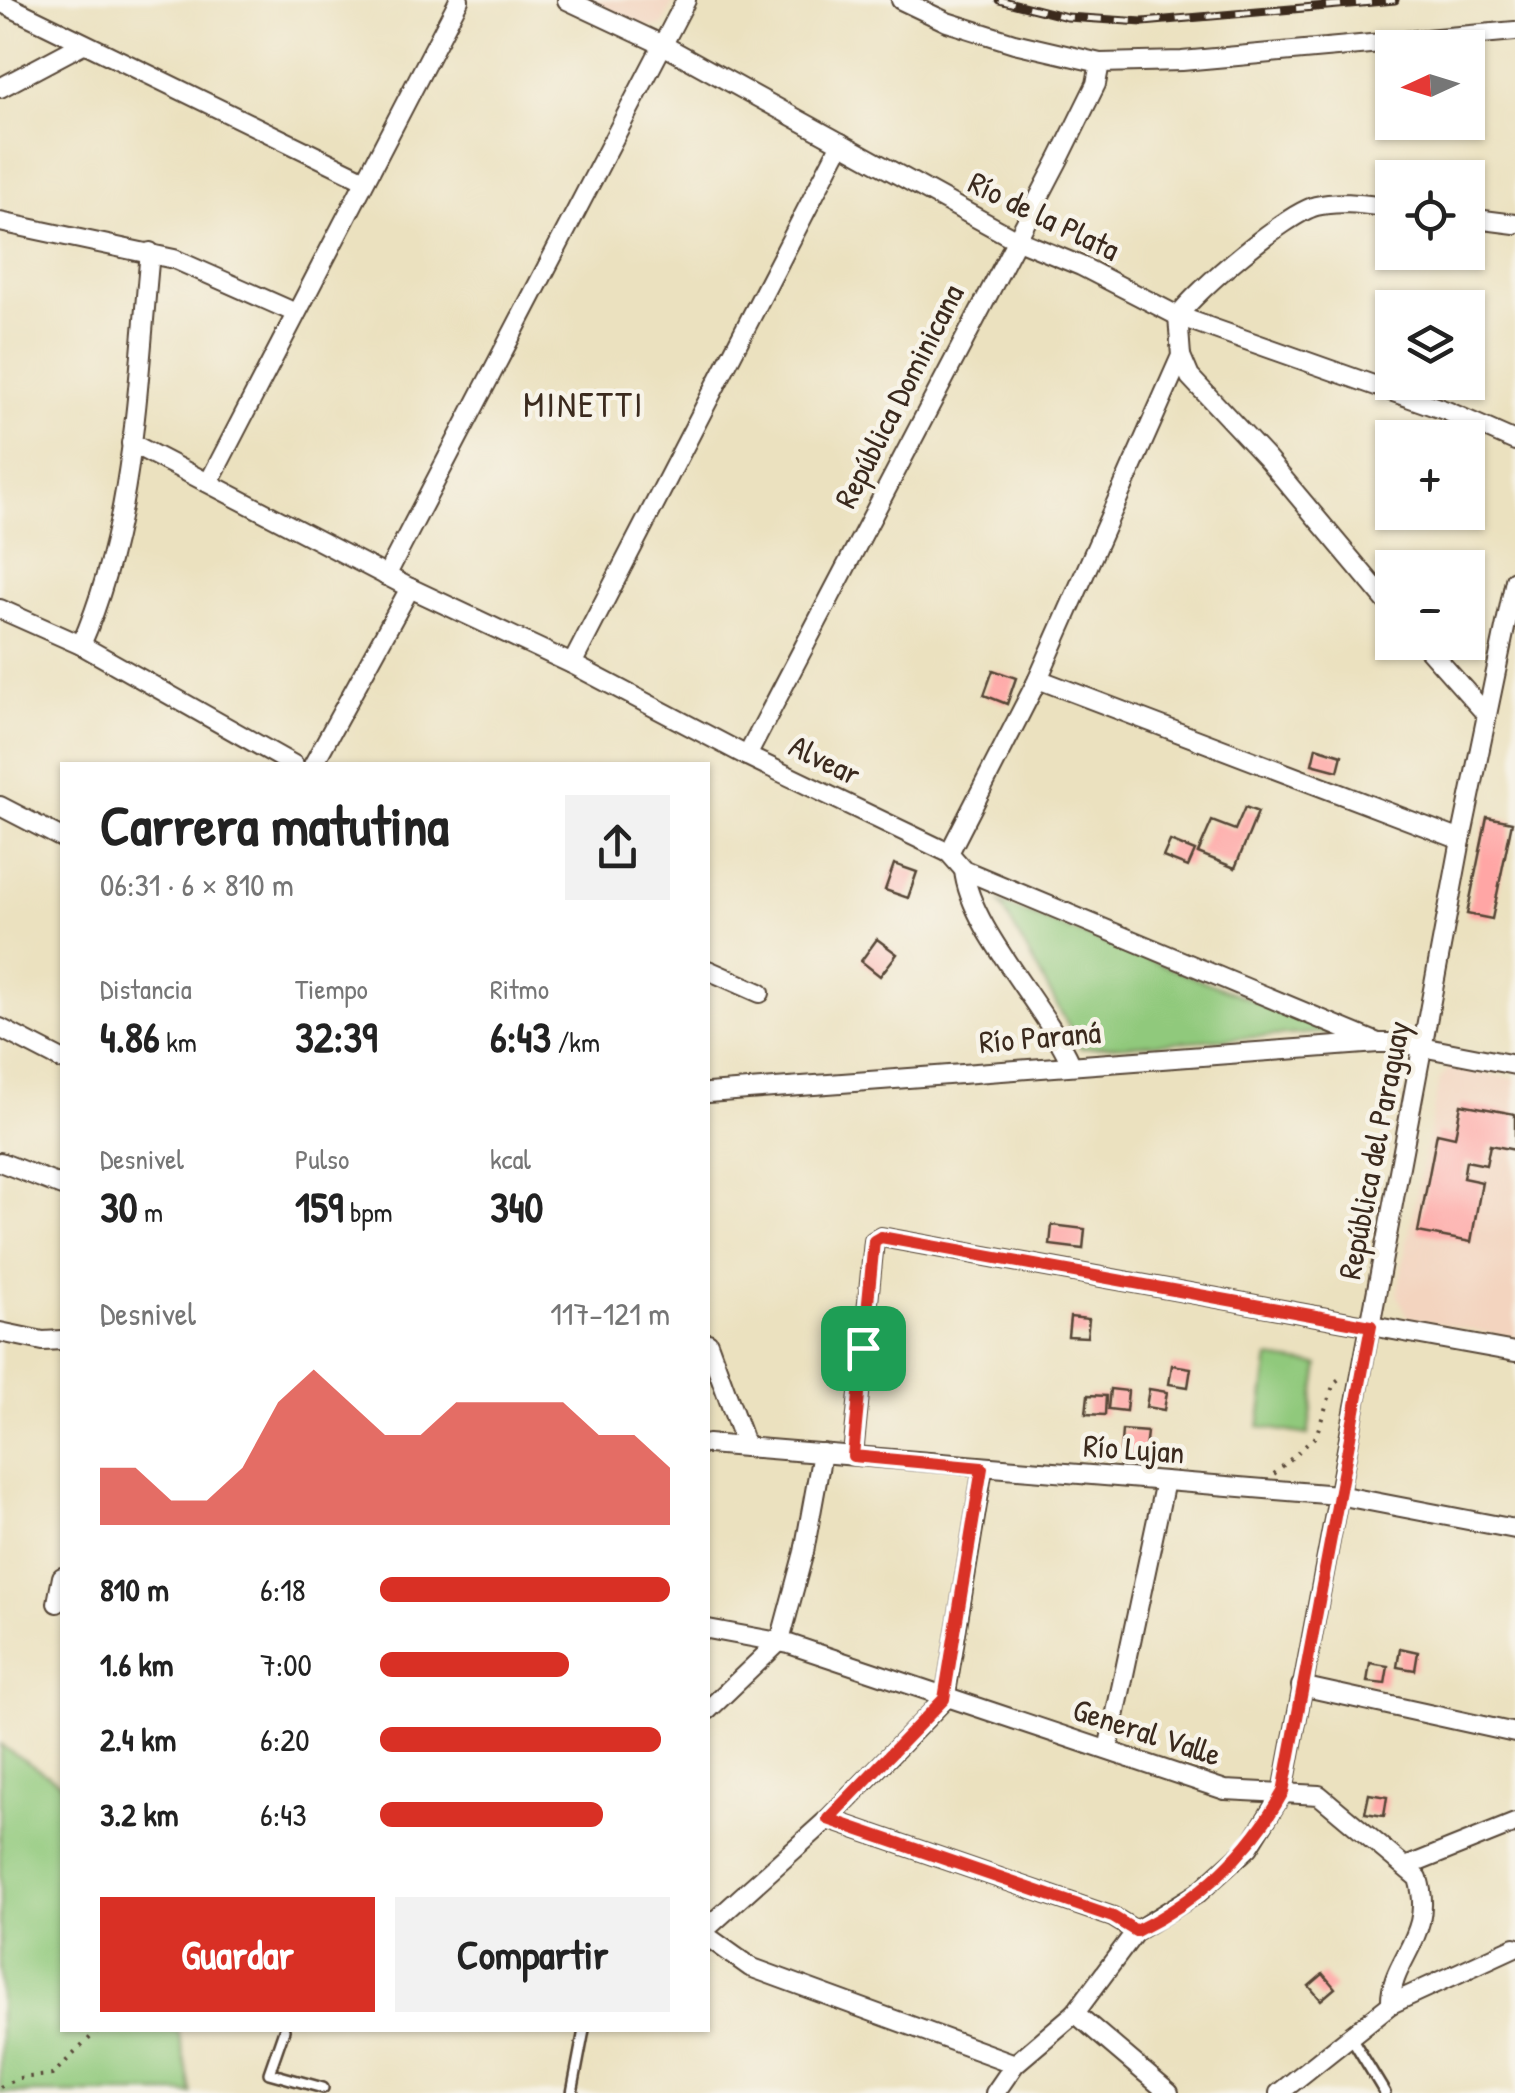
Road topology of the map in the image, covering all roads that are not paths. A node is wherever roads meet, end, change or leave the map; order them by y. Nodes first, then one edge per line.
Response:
1 (460, 0) edge
2 (567, 0) edge
3 (686, 0) edge
4 (901, 0) edge
5 (0, 2) edge
6 (1515, 30) edge
7 (663, 45) junction
8 (81, 46) junction
9 (1100, 62) junction
10 (0, 88) edge
11 (841, 143) junction
12 (365, 180) junction
13 (1375, 206) edge
14 (1485, 220) edge
15 (0, 222) edge
16 (1515, 224) edge
17 (1013, 238) junction
18 (150, 252) junction
19 (296, 313) junction
20 (1178, 316) junction
21 (1181, 356) junction
22 (1515, 440) edge
23 (132, 444) junction
24 (209, 482) junction
25 (386, 576) junction
26 (1515, 580) edge
27 (410, 588) junction
28 (1375, 588) edge
29 (0, 608) edge
30 (1511, 625) edge
31 (82, 645) junction
32 (1438, 660) edge
33 (572, 664) junction
34 (1038, 678) junction
35 (1486, 714) junction
36 (748, 756) junction
37 (289, 762) edge
38 (315, 762) edge
39 (0, 806) edge
40 (60, 837) edge
41 (1461, 840) junction
42 (948, 853) junction
43 (964, 870) junction
44 (710, 971) edge
45 (760, 993) dead end
46 (0, 1028) edge
47 (1378, 1043) junction
48 (1424, 1047) junction
49 (60, 1059) edge
50 (1072, 1064) junction
51 (1515, 1065) edge
52 (710, 1094) edge
53 (0, 1162) edge
54 (60, 1185) edge
55 (1371, 1326) junction
56 (0, 1332) edge
57 (60, 1340) edge
58 (710, 1348) edge
59 (1515, 1352) edge
60 (710, 1444) edge
61 (746, 1447) junction
62 (822, 1453) junction
63 (853, 1456) junction
64 (982, 1468) junction
65 (1165, 1482) junction
66 (1338, 1495) junction
67 (1515, 1529) edge
68 (60, 1587) edge
69 (57, 1602) dead end
70 (710, 1629) edge
71 (780, 1641) junction
72 (1301, 1686) junction
73 (944, 1699) junction
74 (710, 1708) edge
75 (1515, 1733) edge
76 (1108, 1750) junction
77 (1283, 1792) junction
78 (828, 1819) junction
79 (1515, 1823) edge
80 (1408, 1866) junction
81 (710, 1925) edge
82 (1136, 1931) junction
83 (710, 1938) edge
84 (1515, 1947) edge
85 (1392, 2004) junction
86 (1075, 2014) junction
87 (283, 2032) edge
88 (584, 2032) edge
89 (1350, 2035) junction
90 (1015, 2064) junction
91 (324, 2088) dead end
92 (572, 2093) edge
93 (995, 2093) edge
94 (1169, 2093) edge
95 (1279, 2093) edge
96 (1385, 2093) edge

1 - 12 street
2 - 7 street, Río de la Plata
3 - 7 street
4 - 9 street
5 - 8 street
6 - 9 street
7 - 11 street, Río de la Plata
7 - 25 street
8 - 10 street
8 - 12 street
9 - 17 street, República Dominicana
11 - 17 street, Río de la Plata
11 - 33 street
12 - 19 street
13 - 20 street
14 - 16 street
15 - 18 street
17 - 20 street, Río de la Plata
17 - 36 street, República Dominicana
18 - 19 street
18 - 23 street
19 - 24 street
20 - 21 street
20 - 22 street, Río de la Plata
21 - 28 street
21 - 34 street
23 - 24 street, Alvear
23 - 31 street
24 - 25 street, Alvear
25 - 27 street, Alvear
26 - 30 street, República del Paraguay
27 - 33 street, Alvear
27 - 38 street
29 - 31 street
30 - 35 street, República del Paraguay
31 - 37 street
32 - 35 street
33 - 36 street, Alvear
34 - 41 street
34 - 42 street
35 - 41 street, República del Paraguay
36 - 42 street, Alvear
39 - 40 street
41 - 48 street, República del Paraguay
42 - 43 street, Alvear
43 - 47 street, Alvear
43 - 50 street
44 - 45 street
46 - 49 street
47 - 48 street, Alvear
47 - 50 street, Río Paraná
48 - 51 street, Alvear
48 - 55 street, República del Paraguay
50 - 52 street, Río Paraná
53 - 54 street
55 - 59 street
55 - 63 street
55 - 66 street, República del Paraguay
56 - 57 street
58 - 61 street
60 - 61 street, Río Lujan
61 - 62 street, Río Lujan
62 - 63 street, Río Lujan
62 - 71 street
63 - 64 street, Río Lujan
64 - 65 street, Río Lujan
64 - 73 street
65 - 66 street, Río Lujan
65 - 76 street
66 - 67 street, Río Lujan
66 - 72 street, República del Paraguay
68 - 69 street
70 - 71 street, General Valle
71 - 73 street, General Valle
71 - 74 street
72 - 75 street
72 - 77 street, República del Paraguay
73 - 76 street, General Valle
73 - 78 street
76 - 77 street, General Valle
77 - 80 street, General Valle
77 - 82 street
78 - 81 street
78 - 82 street
79 - 80 street
80 - 85 street
82 - 86 street
83 - 90 street
84 - 85 street
85 - 89 street
86 - 90 street
86 - 94 street
87 - 91 lane
88 - 92 lane
89 - 95 street
89 - 96 lane
90 - 93 street

